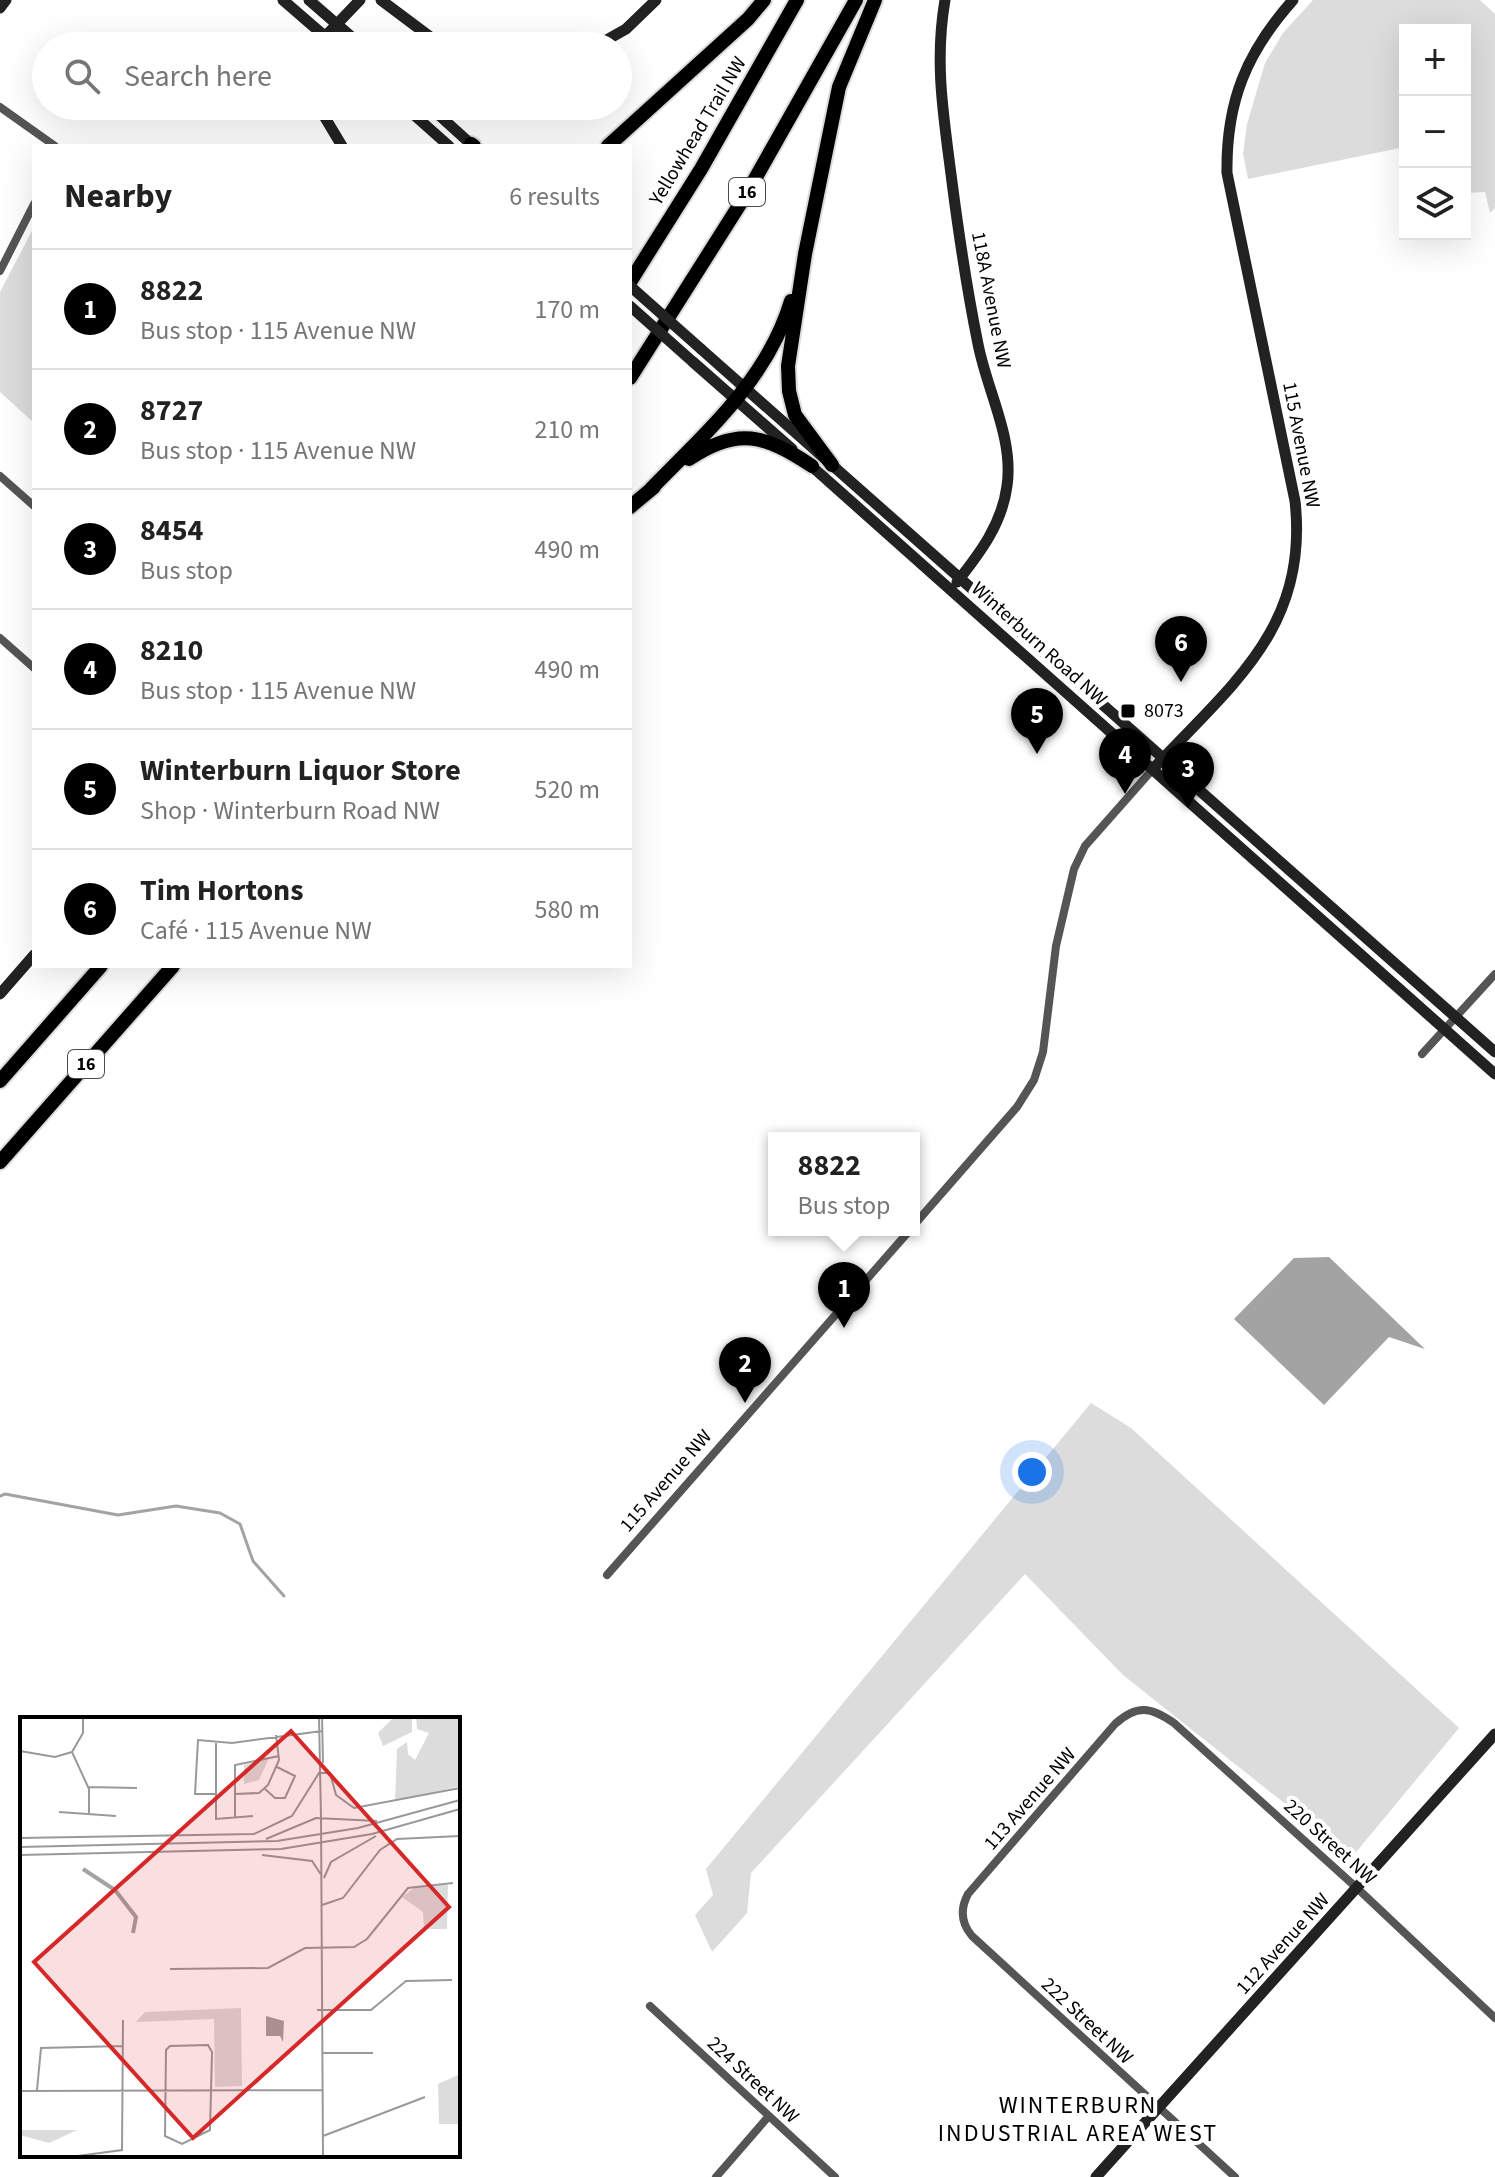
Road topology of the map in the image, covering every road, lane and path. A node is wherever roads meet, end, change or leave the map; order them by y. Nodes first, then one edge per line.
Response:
1 (6, 0) edge
2 (283, 0) edge
3 (309, 0) edge
4 (360, 0) edge
5 (381, 0) edge
6 (656, 0) edge
7 (764, 0) edge
8 (797, 0) edge
9 (856, 0) edge
10 (875, 0) edge
11 (945, 0) edge
12 (1293, 0) edge
13 (0, 8) edge
14 (335, 23) junction
15 (319, 32) edge
16 (327, 32) edge
17 (346, 32) edge
18 (424, 32) edge
19 (621, 32) edge
20 (0, 107) edge
21 (637, 119) junction
22 (326, 120) edge
23 (420, 120) edge
24 (444, 120) edge
25 (52, 144) edge
26 (341, 144) edge
27 (447, 144) edge
28 (471, 144) edge
29 (598, 144) edge
30 (610, 144) edge
31 (32, 208) edge
32 (805, 254) junction
33 (0, 271) edge
34 (632, 281) edge
35 (632, 286) edge
36 (632, 308) edge
37 (632, 375) edge
38 (741, 395) junction
39 (832, 465) junction
40 (812, 466) junction
41 (0, 476) edge
42 (648, 492) junction
43 (32, 504) edge
44 (632, 505) edge
45 (959, 579) junction
46 (950, 590) junction
47 (0, 638) edge
48 (32, 666) edge
49 (1165, 757) junction
50 (1153, 769) junction
51 (32, 957) edge
52 (99, 968) edge
53 (171, 968) edge
54 (1495, 974) edge
55 (0, 994) edge
56 (1456, 1017) junction
57 (1445, 1028) junction
58 (1495, 1052) edge
59 (1422, 1054) dead end
60 (1495, 1074) edge
61 (0, 1081) edge
62 (0, 1162) edge
63 (920, 1218) edge
64 (905, 1236) edge
65 (607, 1575) dead end
66 (1132, 1711) joint
67 (1495, 1734) edge
68 (1358, 1889) junction
69 (962, 1914) joint
70 (650, 2006) dead end
71 (1495, 2018) edge
72 (1158, 2108) junction
73 (768, 2117) junction
74 (716, 2177) edge
75 (835, 2177) edge
76 (1096, 2177) edge
77 (1235, 2177) edge

1 - 13 street
2 - 15 street
3 - 14 street
4 - 14 street
5 - 18 street
6 - 19 street
7 - 21 highway
8 - 34 highway, Yellowhead Trail NW / 16
9 - 37 highway, 16
10 - 32 highway
11 - 45 street, 118A Avenue NW
12 - 49 street, 115 Avenue NW
14 - 16 street
14 - 17 street
20 - 25 street
21 - 29 highway
21 - 30 highway
22 - 26 street
23 - 27 street
24 - 28 street
31 - 33 street
32 - 38 highway
32 - 39 highway
35 - 38 street, Winterburn Road NW, bridge
36 - 38 street, Winterburn Road NW, bridge
38 - 39 street, Winterburn Road NW
38 - 40 street, Winterburn Road NW
38 - 42 highway
39 - 45 street, Winterburn Road NW
40 - 42 highway
40 - 46 street, Winterburn Road NW
41 - 43 street
42 - 44 highway
45 - 46 street, 118A Avenue NW
45 - 49 street, Winterburn Road NW
46 - 50 street, Winterburn Road NW
47 - 48 street
49 - 50 street, 115 Avenue NW
49 - 56 street, Winterburn Road NW
50 - 57 street, Winterburn Road NW
50 - 63 street, 115 Avenue NW
51 - 55 street
52 - 61 highway
53 - 62 highway, 16
54 - 56 street
56 - 57 street
56 - 58 street, Winterburn Road NW
57 - 59 street
57 - 60 street, Winterburn Road NW
64 - 65 street, 115 Avenue NW
66 - 68 street, 220 Street NW
66 - 69 street, 113 Avenue NW
67 - 68 street, 112 Avenue NW
68 - 71 street, 220 Street NW
68 - 72 street, 112 Avenue NW
69 - 72 street, 222 Street NW
70 - 73 street, 224 Street NW
72 - 76 street, 112 Avenue NW
72 - 77 street, 222 Street NW
73 - 74 street
73 - 75 street, 224 Street NW

